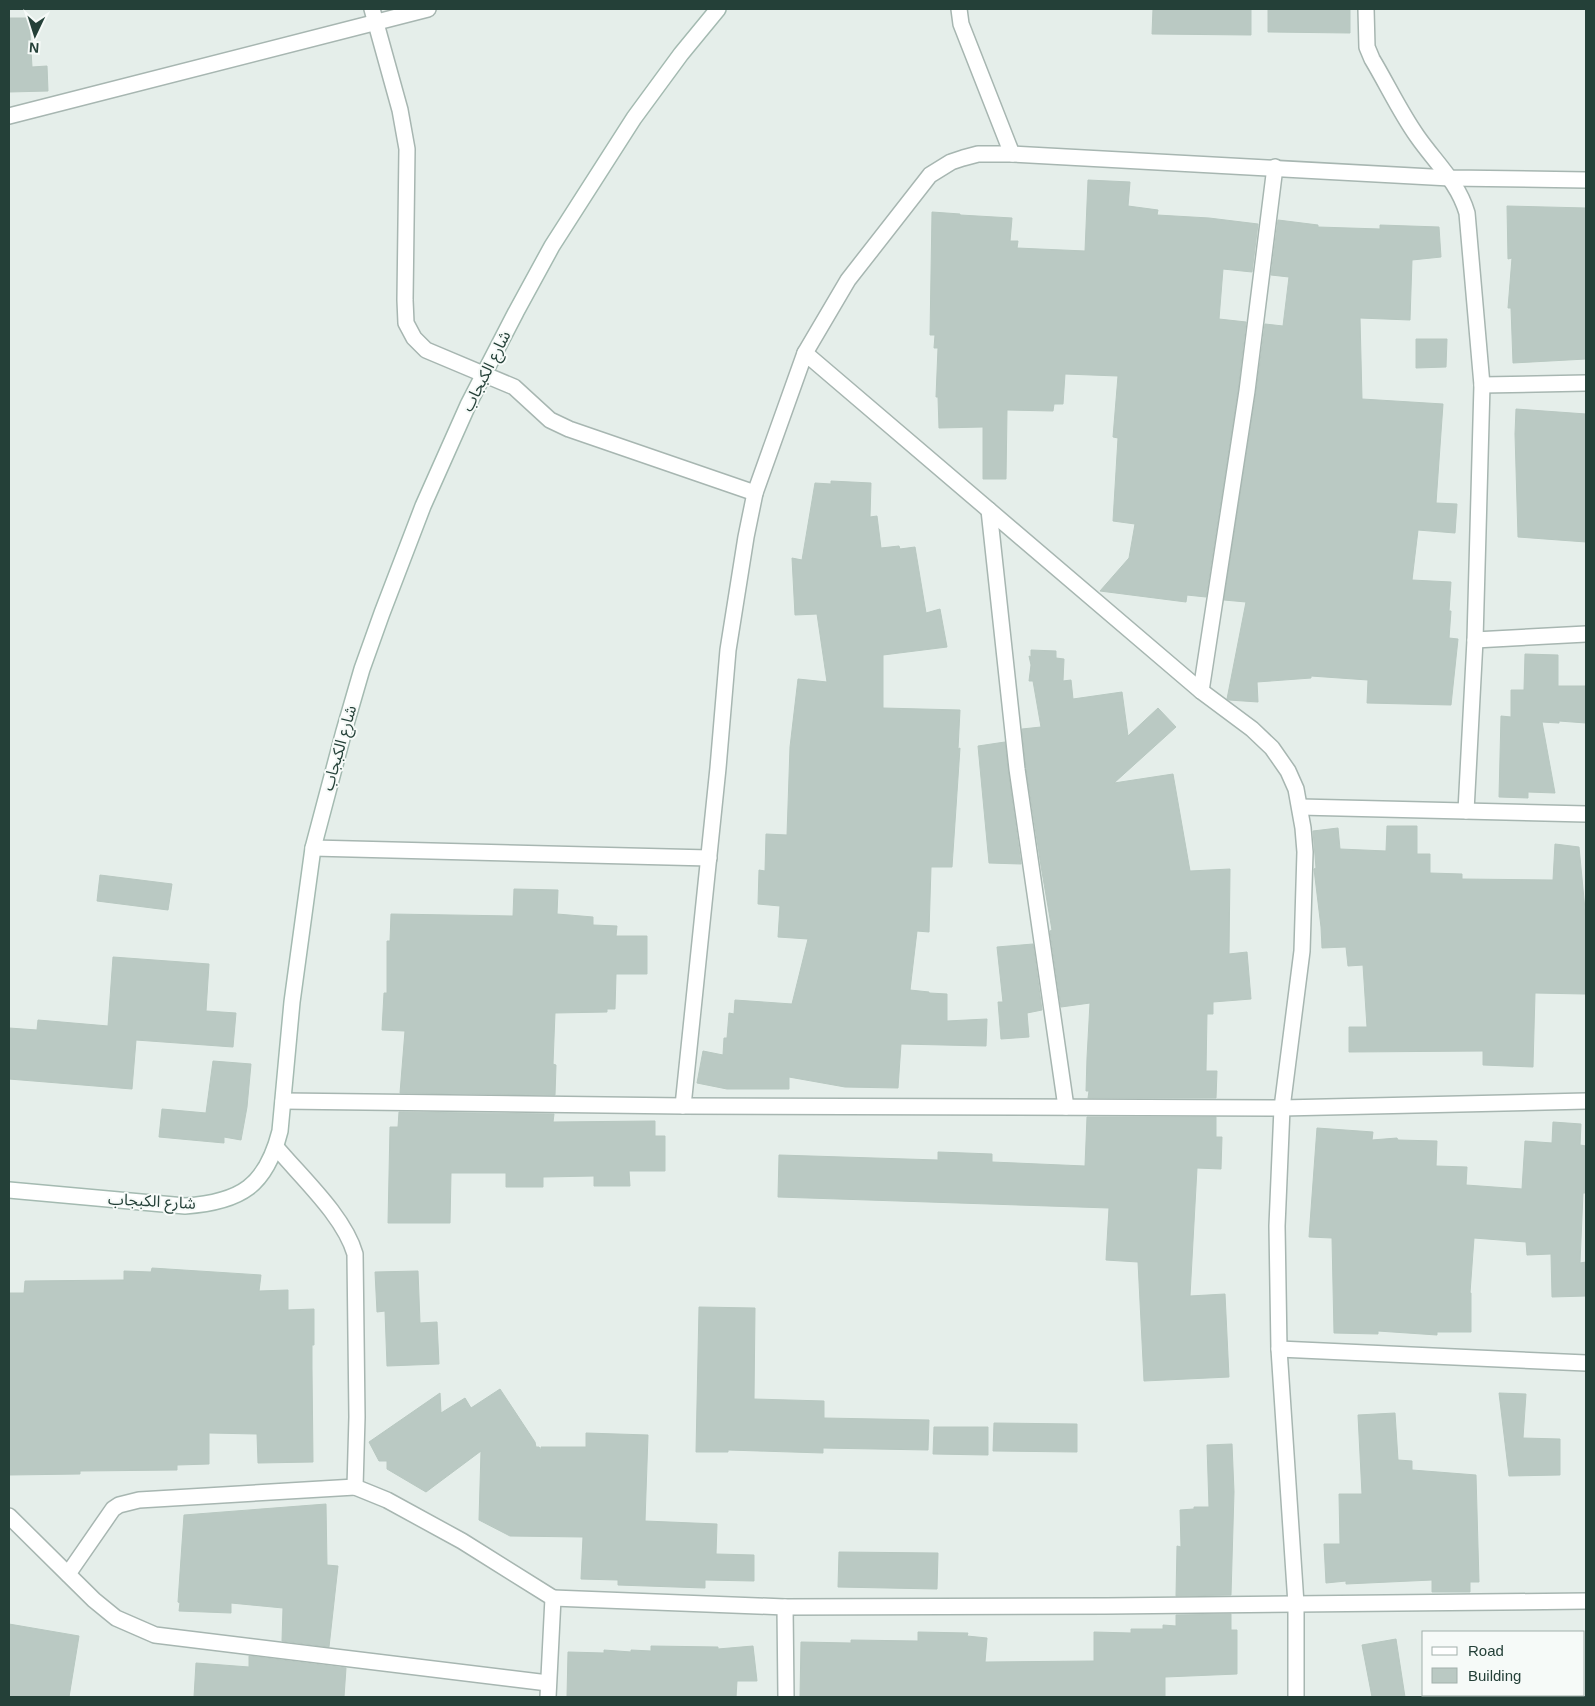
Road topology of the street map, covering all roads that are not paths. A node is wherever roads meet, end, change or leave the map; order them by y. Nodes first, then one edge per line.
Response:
1 (428, 9) edge
2 (718, 9) edge
3 (959, 9) edge
4 (1366, 9) edge
5 (374, 16) edge
6 (9, 116) edge
7 (1012, 154) junction
8 (1276, 167) junction
9 (1450, 178) junction
10 (1586, 180) edge
11 (805, 353) junction
12 (485, 375) junction
13 (1586, 383) edge
14 (1482, 385) junction
15 (755, 493) junction
16 (989, 510) junction
17 (1586, 634) edge
18 (1475, 640) junction
19 (1201, 691) junction
20 (1300, 806) junction
21 (1466, 811) junction
22 (1586, 814) edge
23 (313, 848) junction
24 (709, 858) junction
25 (283, 1101) junction
26 (1586, 1101) edge
27 (683, 1106) junction
28 (1066, 1107) junction
29 (1282, 1108) junction
30 (276, 1147) junction
31 (9, 1190) edge
32 (1279, 1348) junction
33 (1586, 1363) edge
34 (355, 1487) junction
35 (9, 1516) edge
36 (68, 1574) junction
37 (553, 1598) junction
38 (1586, 1601) edge
39 (1296, 1604) junction
40 (785, 1607) junction
41 (548, 1690) edge
42 (786, 1697) edge
43 (1296, 1697) edge

1 - 5 street
2 - 12 street, شارع الكبجاب
3 - 7 street
4 - 9 street
5 - 6 street
5 - 12 street
7 - 8 street
7 - 11 street
8 - 9 street
8 - 19 street
9 - 10 street
9 - 14 street
11 - 15 street
11 - 16 street
12 - 15 street
12 - 23 street, شارع الكبجاب
13 - 14 street
14 - 18 street
15 - 24 street
16 - 19 street
16 - 28 street
17 - 18 street
18 - 21 street
19 - 20 street
20 - 21 street
20 - 29 street
21 - 22 street
23 - 24 street
23 - 25 street, شارع الكبجاب
24 - 27 street
25 - 27 street
25 - 30 street, شارع الكبجاب
26 - 29 street
27 - 28 street
28 - 29 street
29 - 32 street
30 - 31 street, شارع الكبجاب
30 - 34 street
32 - 33 street
32 - 39 street
34 - 36 street
34 - 37 street
35 - 36 street
36 - 41 street
37 - 40 street
37 - 41 street
38 - 39 street
39 - 40 street
39 - 43 street
40 - 42 street

